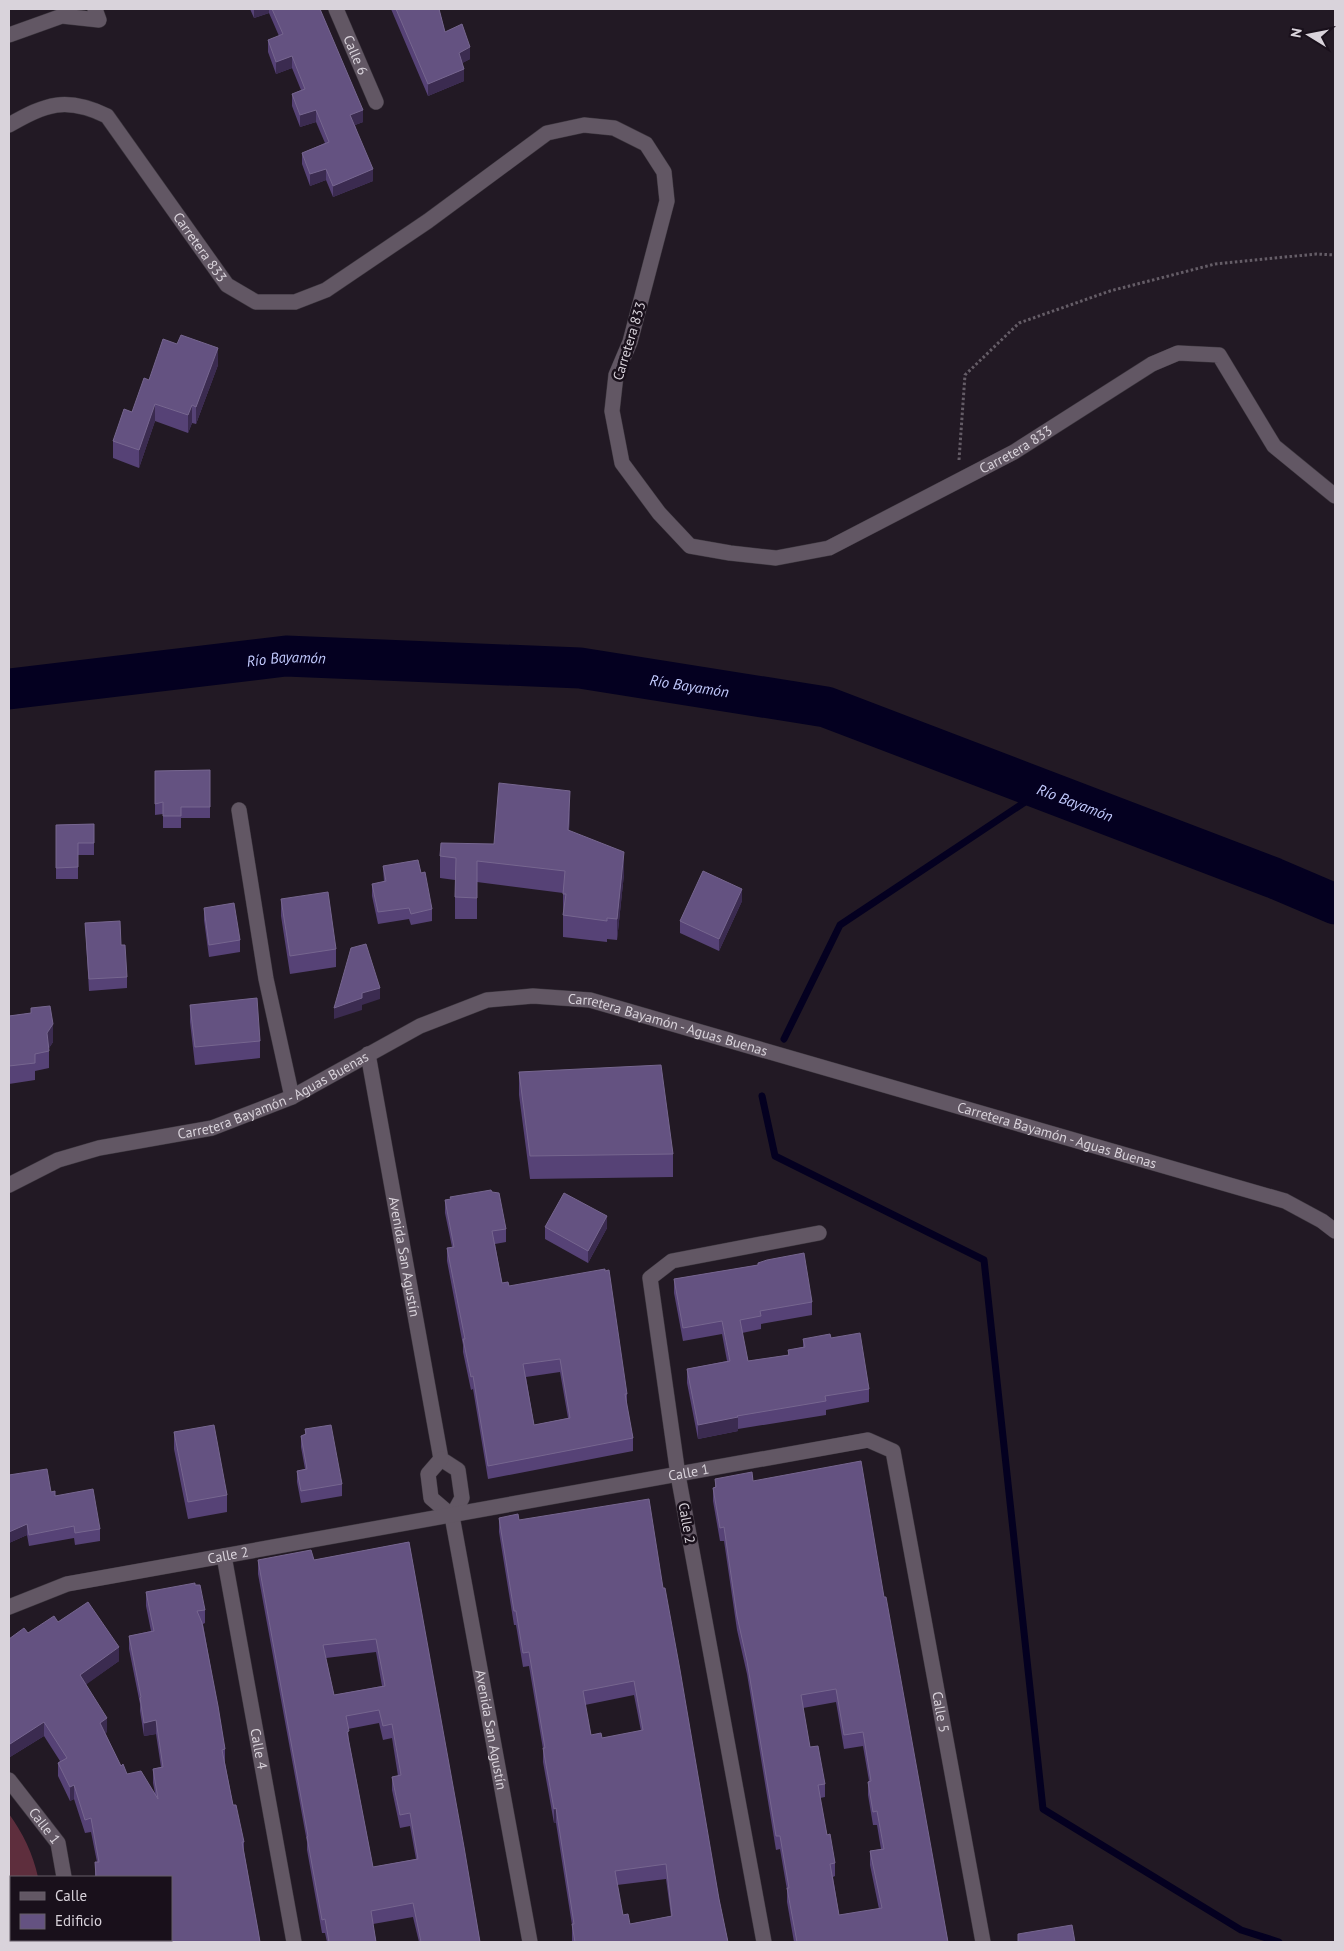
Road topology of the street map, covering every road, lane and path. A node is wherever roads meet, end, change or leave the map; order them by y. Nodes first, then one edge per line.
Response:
1 (336, 9) edge
2 (97, 14) edge
3 (9, 35) edge
4 (376, 102) dead end
5 (9, 125) edge
6 (1335, 255) edge
7 (958, 480) junction
8 (1335, 496) edge
9 (239, 810) dead end
10 (368, 1054) junction
11 (292, 1097) junction
12 (9, 1185) edge
13 (1335, 1231) edge
14 (819, 1233) dead end
15 (441, 1460) junction
16 (678, 1475) junction
17 (898, 1481) joint
18 (452, 1516) junction
19 (224, 1556) junction
20 (9, 1607) edge
21 (9, 1780) edge
22 (64, 1876) edge
23 (294, 1942) edge
24 (530, 1942) edge
25 (764, 1942) edge
26 (983, 1942) edge

1 - 4 street, Calle 6
2 - 3 street
5 - 7 street, Carretera 833
6 - 7 path
7 - 8 street, Carretera 833
9 - 11 street
10 - 11 street, Carretera Bayamón - Aguas Buenas
10 - 13 street, Carretera Bayamón - Aguas Buenas
10 - 15 street, Avenida San Agustín
11 - 12 street, Carretera Bayamón - Aguas Buenas
14 - 16 street, Calle 2
15 - 18 street
15 - 18 street
16 - 17 street, Calle 1
16 - 18 street, Calle 1
16 - 25 street, Calle 2
17 - 26 street, Calle 5
18 - 19 street, Calle 2
18 - 24 street, Avenida San Agustín
19 - 20 street, Calle 2
19 - 23 street, Calle 4
21 - 22 street, Calle 1

